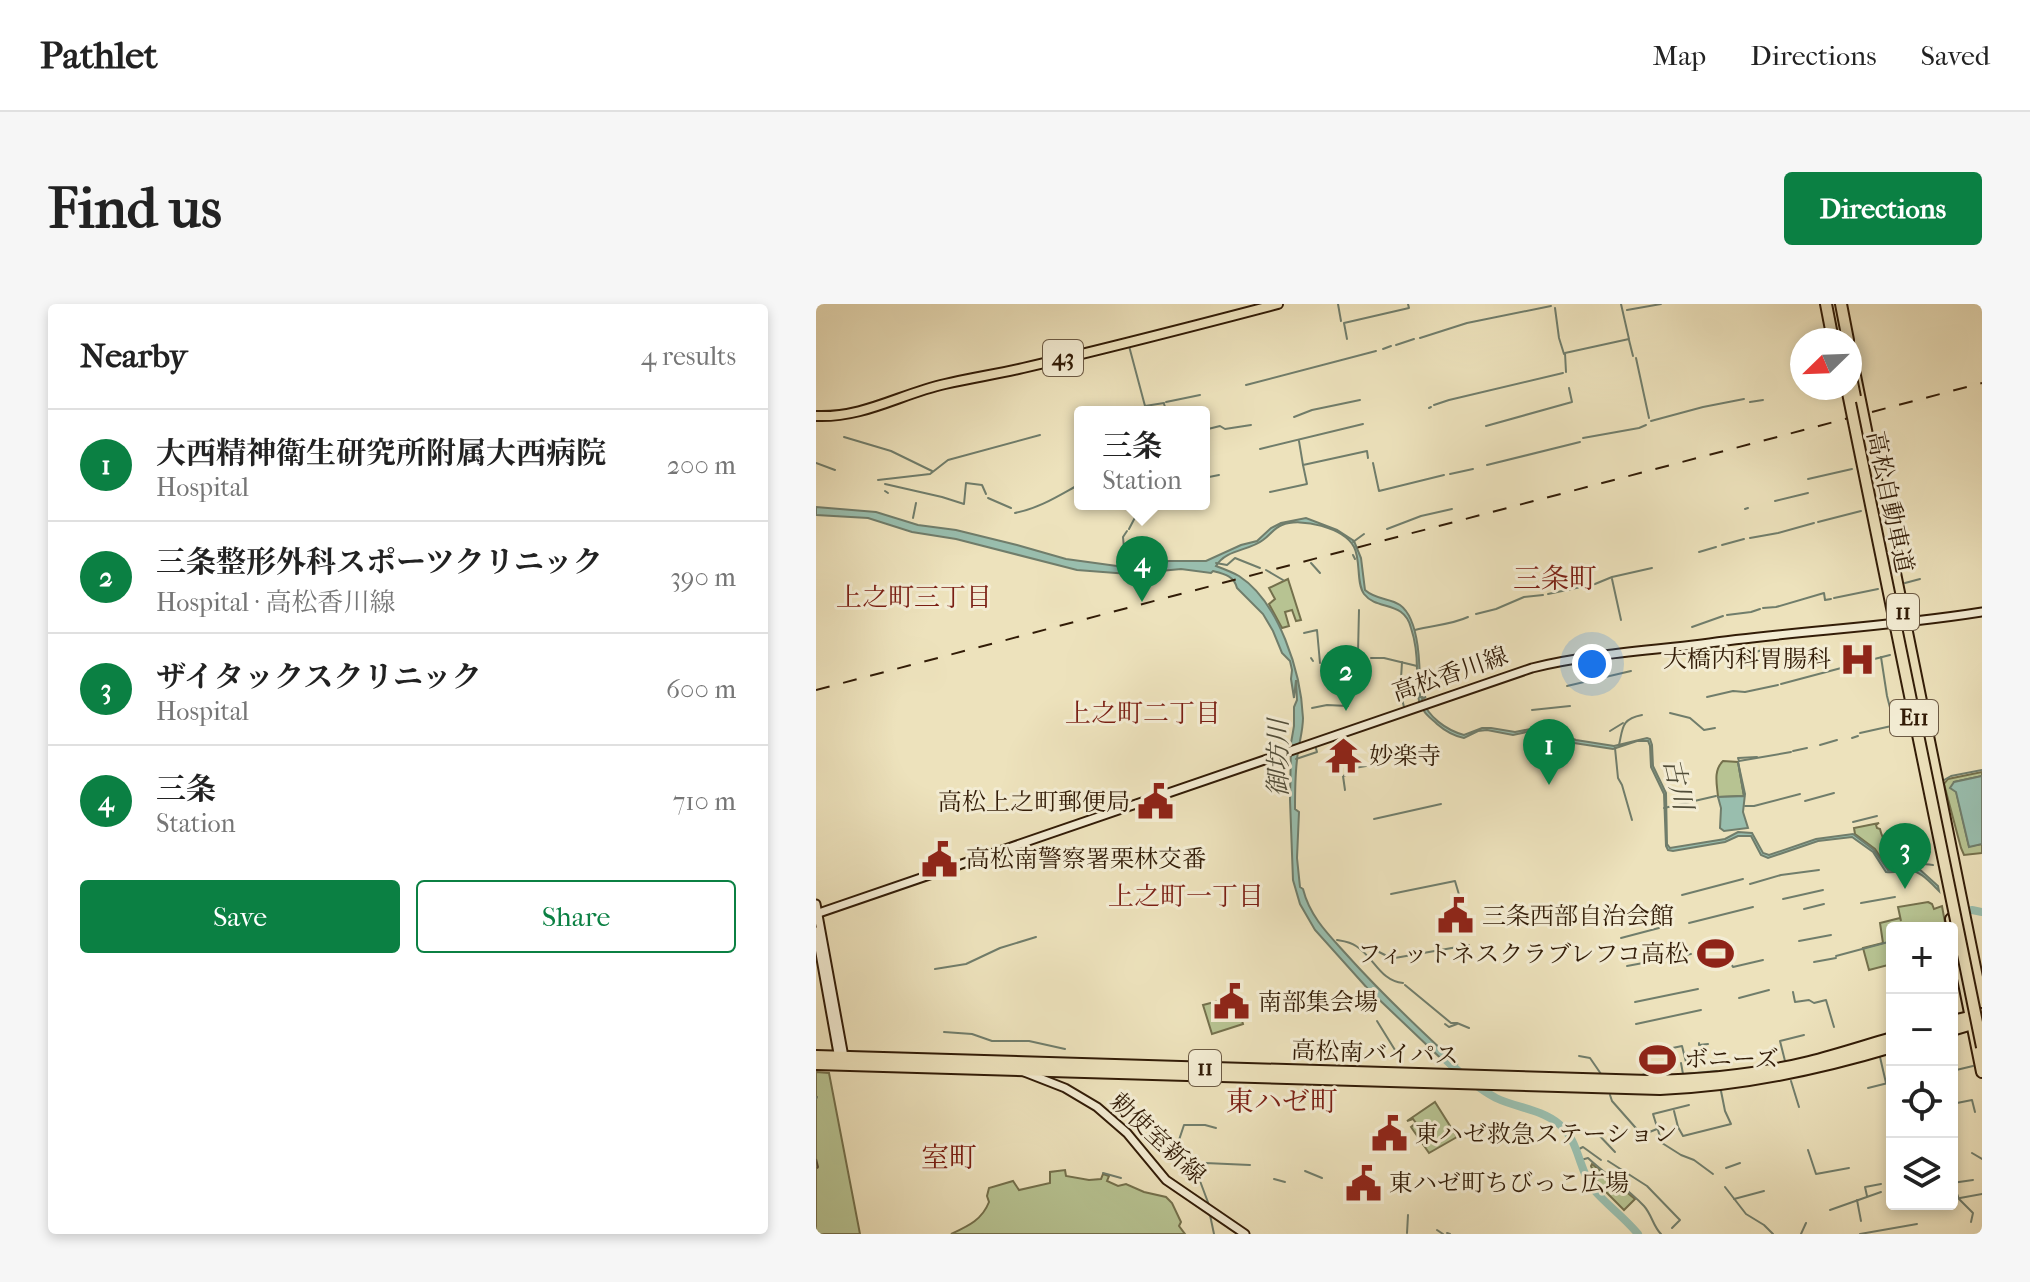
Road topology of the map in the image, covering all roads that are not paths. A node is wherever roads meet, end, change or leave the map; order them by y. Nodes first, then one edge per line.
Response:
1 (1278, 304) edge
2 (1828, 304) edge
3 (1839, 304) edge
4 (1833, 328) edge
5 (1844, 328) edge
6 (1846, 400) edge
7 (1846, 400) edge
8 (1855, 400) edge
9 (1860, 400) edge
10 (816, 416) edge
11 (1982, 612) edge
12 (1905, 621) junction
13 (1890, 623) junction
14 (1946, 822) junction
15 (1932, 824) junction
16 (817, 910) edge
17 (816, 931) edge
18 (1982, 1002) edge
19 (1976, 1017) edge
20 (1958, 1020) edge
21 (1958, 1026) edge
22 (1886, 1040) edge
23 (1979, 1043) edge
24 (1886, 1049) edge
25 (816, 1056) edge
26 (845, 1060) junction
27 (996, 1061) junction
28 (816, 1064) edge
29 (1017, 1069) junction
30 (1982, 1072) edge
31 (1245, 1234) edge

1 - 10 main road, 43
2 - 4 highway
3 - 5 highway
6 - 13 highway, 11
7 - 23 highway, 高松自動車道 / E11, bridge
8 - 19 highway, 高松自動車道 / E11, bridge
9 - 12 highway, 11
11 - 12 main road, 高松香川線
12 - 13 main road, 高松香川線
12 - 14 highway, 11
13 - 15 highway, 11
13 - 16 main road, 高松香川線
14 - 15 highway
14 - 18 highway, 11
15 - 19 highway, 11
16 - 26 main road
17 - 26 main road
19 - 20 highway
19 - 23 highway, 11
21 - 23 highway
22 - 27 highway, 高松南バイパス / 11
23 - 30 highway, 11
24 - 29 highway, 高松南バイパス / 11
25 - 26 highway, 11
26 - 27 highway, 高松南バイパス / 11
26 - 28 highway, 11
26 - 29 highway, 高松南バイパス / 11
27 - 29 main road, 勅使室新線
29 - 31 main road, 勅使室新線

